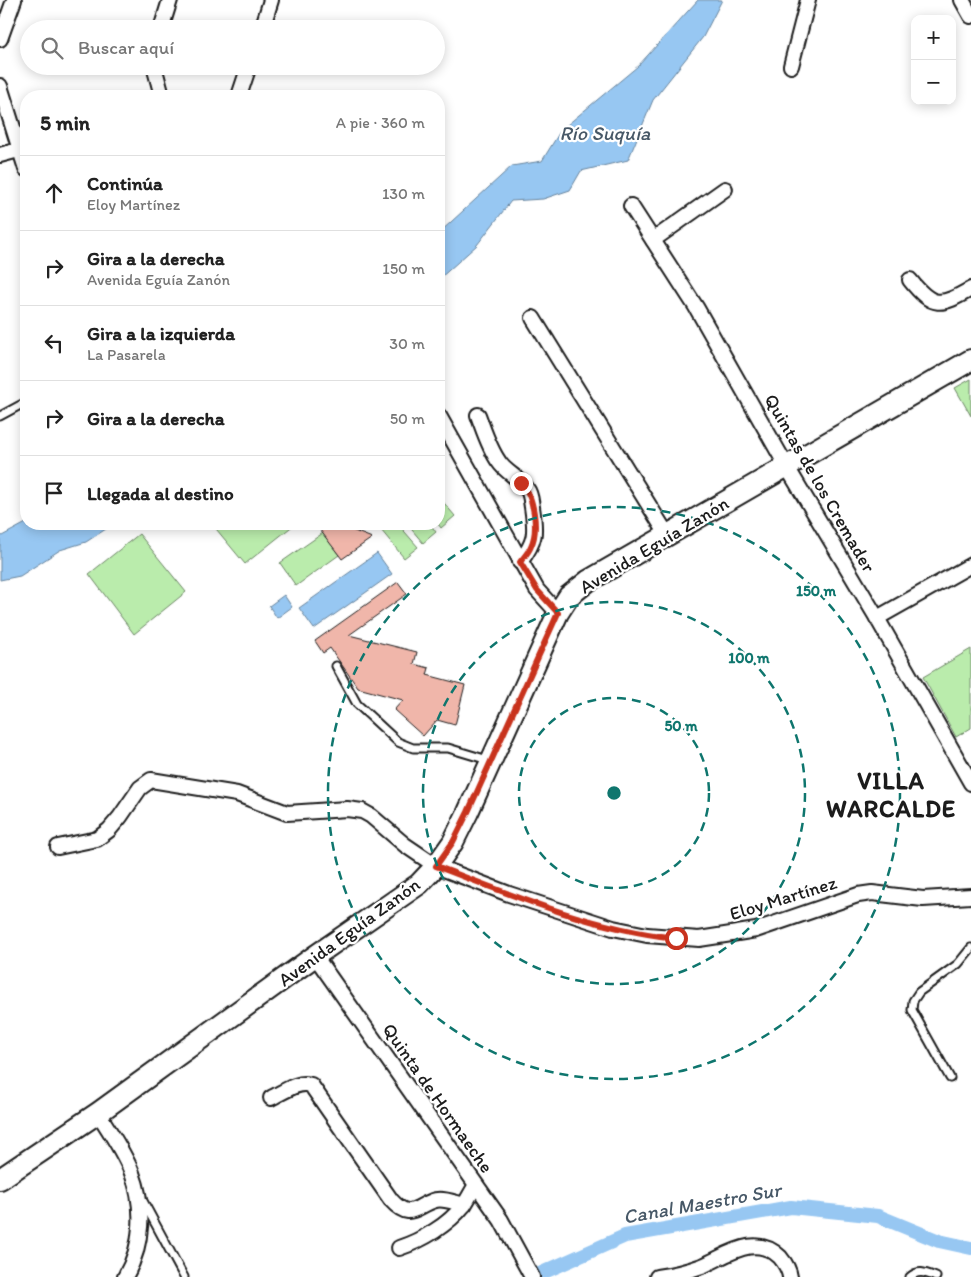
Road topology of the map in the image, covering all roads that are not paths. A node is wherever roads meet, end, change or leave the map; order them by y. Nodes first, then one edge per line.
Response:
1 (14, 0) edge
2 (170, 0) edge
3 (271, 0) edge
4 (962, 0) edge
5 (807, 4) edge
6 (971, 16) edge
7 (164, 20) edge
8 (265, 20) edge
9 (0, 39) edge
10 (791, 66) dead end
11 (156, 75) edge
12 (246, 75) edge
13 (0, 86) edge
14 (160, 90) edge
15 (241, 90) edge
16 (20, 141) edge
17 (20, 150) edge
18 (0, 155) edge
19 (725, 189) dead end
20 (631, 206) dead end
21 (653, 240) junction
22 (910, 280) dead end
23 (971, 289) edge
24 (533, 318) dead end
25 (971, 360) edge
26 (20, 405) edge
27 (0, 416) edge
28 (478, 416) dead end
29 (445, 427) edge
30 (787, 467) junction
31 (668, 536) junction
32 (520, 562) junction
33 (971, 565) edge
34 (558, 613) junction
35 (877, 618) junction
36 (336, 666) dead end
37 (491, 761) junction
38 (971, 783) edge
39 (58, 847) dead end
40 (436, 866) junction
41 (971, 897) edge
42 (971, 948) edge
43 (315, 956) junction
44 (950, 1078) dead end
45 (271, 1098) dead end
46 (98, 1113) junction
47 (0, 1179) edge
48 (476, 1185) junction
49 (136, 1190) junction
50 (464, 1205) junction
51 (399, 1248) dead end
52 (529, 1271) edge
53 (125, 1277) edge
54 (184, 1277) edge
55 (657, 1277) edge
56 (790, 1277) edge
57 (910, 1277) edge
58 (936, 1277) edge

1 - 9 street
2 - 7 street
3 - 8 street
4 - 6 street
5 - 10 street
11 - 14 street
12 - 15 street
13 - 16 street
17 - 18 street
19 - 21 street
20 - 21 street, Quintas de los Cremader
21 - 30 street, Quintas de los Cremader
22 - 23 street
24 - 31 street
25 - 30 main road, Avenida Eguía Zanón
26 - 27 lane
28 - 32 street
29 - 32 street
30 - 31 main road, Avenida Eguía Zanón
30 - 35 street, Quintas de los Cremader
31 - 34 main road, Avenida Eguía Zanón
32 - 34 street
33 - 35 street
34 - 37 main road, Avenida Eguía Zanón
35 - 38 street, Quintas de los Cremader
36 - 37 lane
37 - 40 main road, Avenida Eguía Zanón
39 - 40 street, Eloy Martínez
40 - 41 street, Eloy Martínez
40 - 43 main road, Avenida Eguía Zanón
42 - 44 lane
43 - 46 main road, Avenida Eguía Zanón
43 - 48 street, Quinta de Hormaeche
45 - 50 street
46 - 47 main road, Avenida Eguía Zanón
46 - 49 street
48 - 50 street
48 - 52 street, Quinta de Hormaeche
49 - 53 street
49 - 54 lane
50 - 51 street
55 - 56 street
57 - 58 lane

